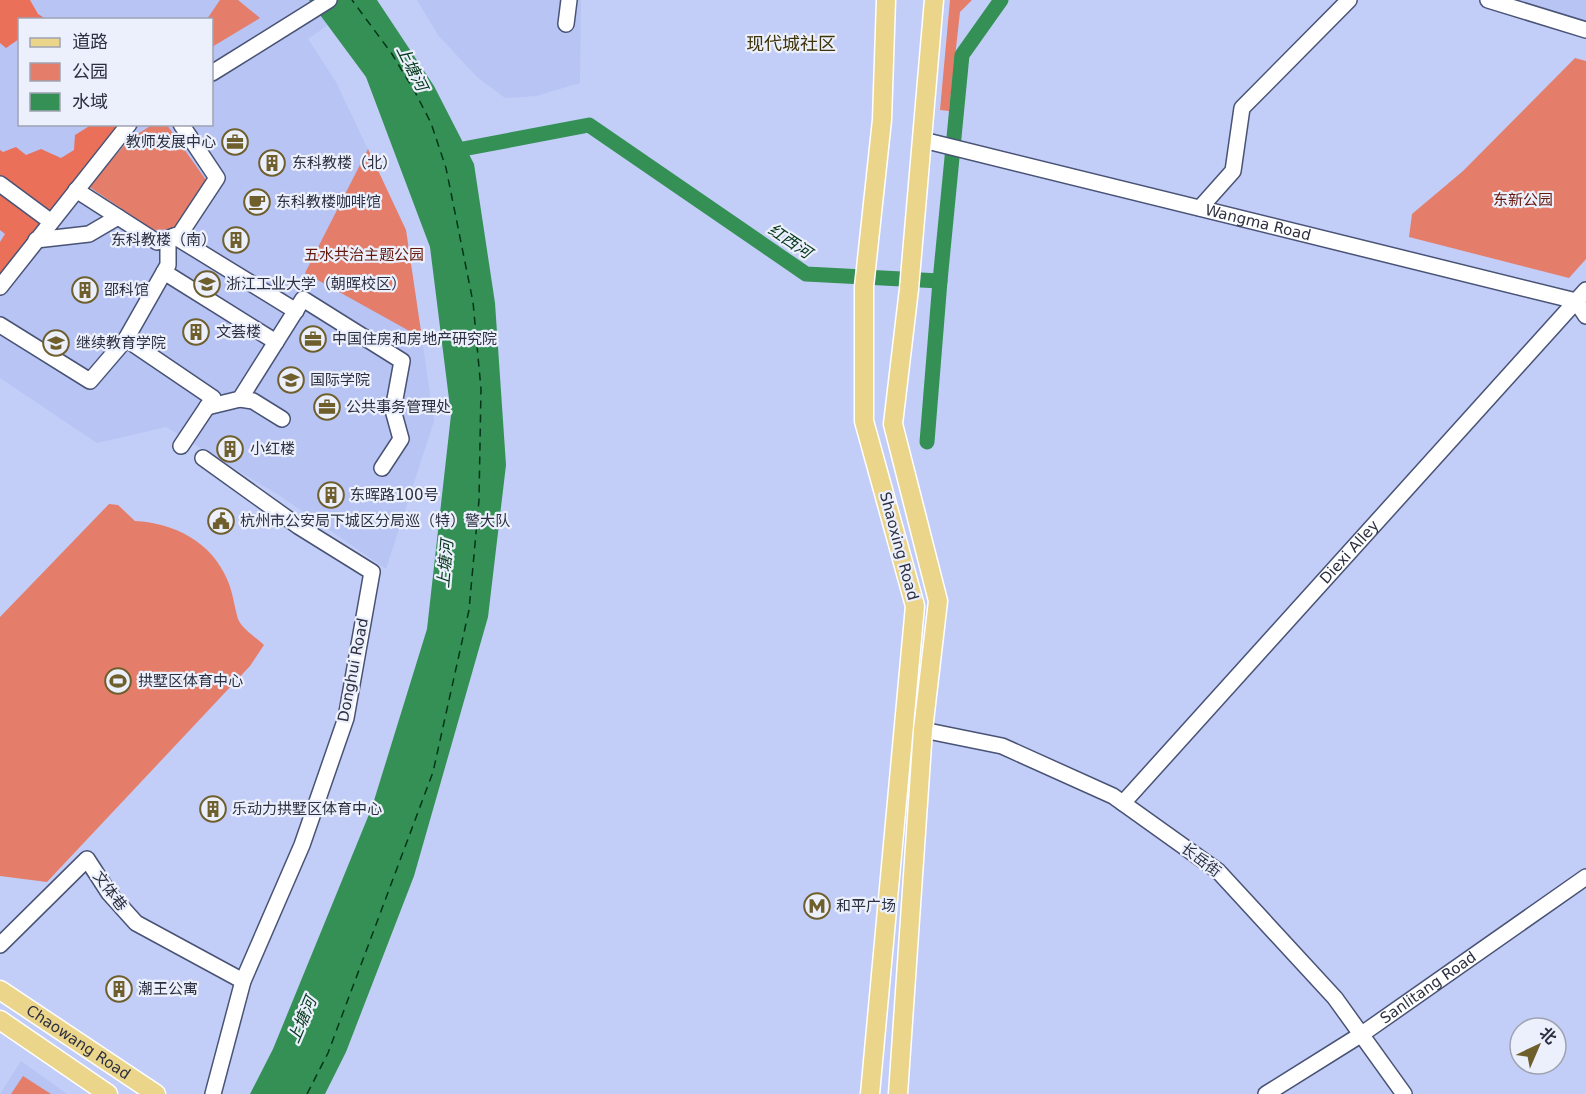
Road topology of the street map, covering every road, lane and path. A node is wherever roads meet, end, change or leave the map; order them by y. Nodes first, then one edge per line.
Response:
1 (329, 0) edge
2 (569, 0) edge
3 (886, 0) edge
4 (934, 0) edge
5 (1349, 0) edge
6 (1488, 0) edge
7 (566, 24) dead end
8 (1586, 30) edge
9 (213, 72) edge
10 (127, 126) edge
11 (183, 126) edge
12 (923, 140) junction
13 (0, 184) edge
14 (76, 190) junction
15 (1200, 208) junction
16 (118, 217) junction
17 (50, 221) junction
18 (171, 238) junction
19 (36, 240) junction
20 (164, 272) junction
21 (0, 287) edge
22 (1581, 295) edge
23 (296, 311) junction
24 (1586, 316) edge
25 (0, 325) edge
26 (126, 339) junction
27 (276, 342) junction
28 (240, 399) junction
29 (207, 407) junction
30 (282, 419) dead end
31 (181, 446) dead end
32 (203, 458) dead end
33 (382, 468) dead end
34 (923, 730) junction
35 (1123, 803) junction
36 (1586, 877) edge
37 (0, 945) edge
38 (243, 981) junction
39 (0, 990) edge
40 (0, 1020) edge
41 (1362, 1034) junction
42 (108, 1094) edge
43 (156, 1094) edge
44 (213, 1094) edge
45 (870, 1094) edge
46 (898, 1094) edge
47 (1266, 1094) edge
48 (1404, 1094) edge

1 - 9 street
2 - 7 street
3 - 45 main road, Shaoxing Road
4 - 12 main road, Shaoxing Road
5 - 15 street
6 - 8 street
10 - 14 street
11 - 18 street
12 - 15 street, Wangma Road
12 - 34 main road, Shaoxing Road
13 - 17 street
14 - 16 street
14 - 17 street
15 - 22 street, Wangma Road
16 - 18 street
16 - 19 street
17 - 19 street
18 - 20 street
18 - 23 street
19 - 21 street
20 - 26 street
20 - 27 street
22 - 24 street
22 - 35 street, Diexi Alley
23 - 27 street
23 - 33 street
25 - 26 street
26 - 29 street
27 - 28 street
28 - 29 street
28 - 30 street
29 - 31 street
32 - 38 street, Donghui Road
34 - 35 street, 长岳街
34 - 46 main road, Shaoxing Road
35 - 41 street, 长岳街
36 - 41 street, Sanlitang Road
37 - 38 street, 文体巷
38 - 44 street, Donghui Road
39 - 43 main road, Chaowang Road
40 - 42 main road, Chaowang Road
41 - 47 street, Sanlitang Road
41 - 48 street, 长岳街

